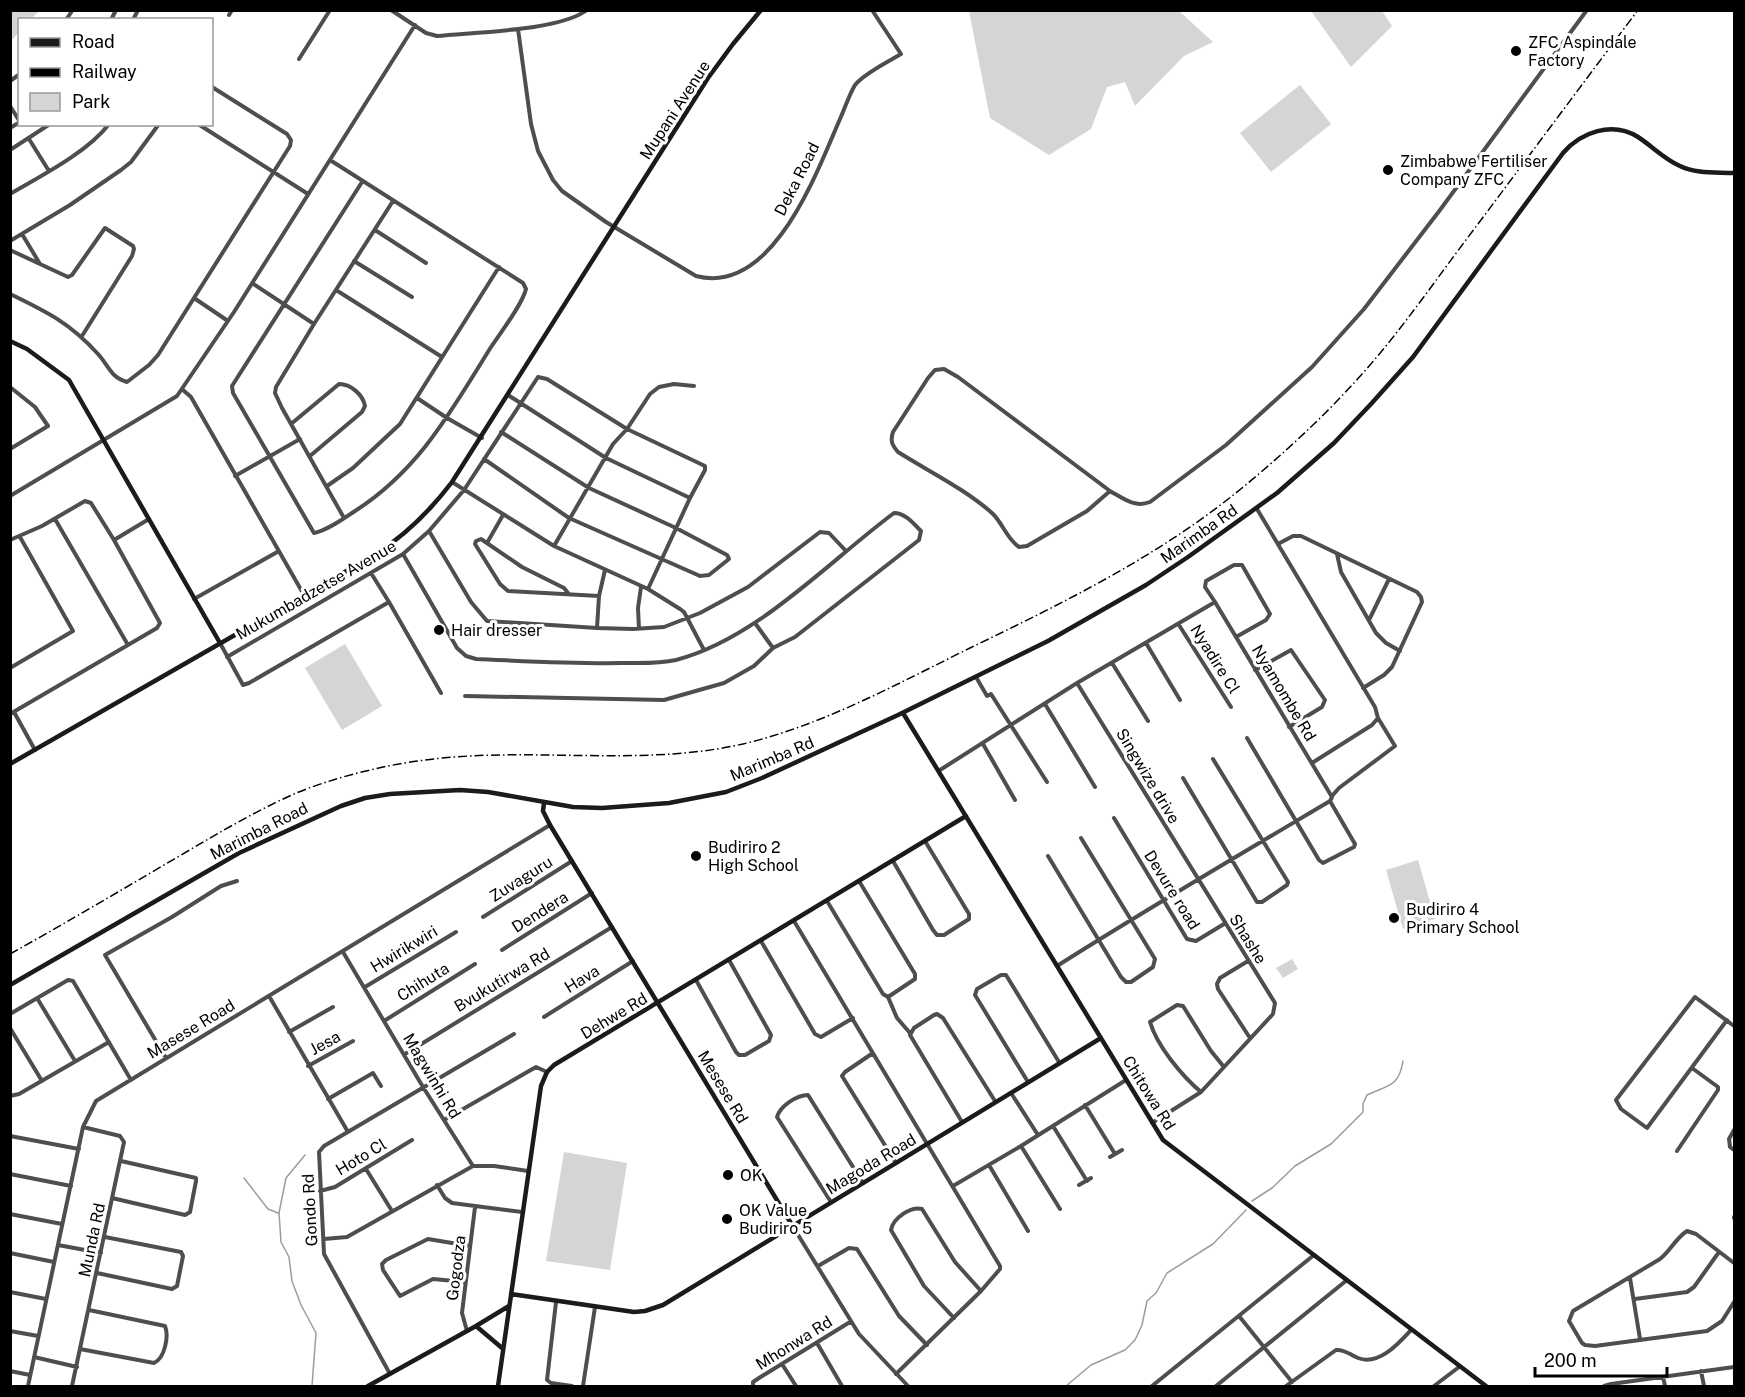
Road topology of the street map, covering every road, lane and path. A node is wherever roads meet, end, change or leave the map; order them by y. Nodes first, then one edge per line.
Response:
1 (330, 10) edge
2 (391, 10) edge
3 (587, 10) edge
4 (761, 10) edge
5 (872, 10) edge
6 (1587, 10) edge
7 (415, 25) junction
8 (518, 29) junction
9 (299, 59) dead end
10 (213, 88) edge
11 (10, 106) edge
12 (18, 119) edge
13 (47, 126) edge
14 (108, 126) edge
15 (157, 126) edge
16 (201, 126) edge
17 (29, 139) junction
18 (10, 150) edge
19 (330, 160) junction
20 (49, 171) junction
21 (275, 173) junction
22 (1734, 173) edge
23 (362, 182) junction
24 (10, 194) edge
25 (308, 194) junction
26 (393, 201) junction
27 (614, 226) junction
28 (375, 230) junction
29 (22, 234) junction
30 (10, 241) edge
31 (10, 250) edge
32 (354, 261) junction
33 (426, 263) dead end
34 (40, 264) junction
35 (499, 267) junction
36 (252, 283) junction
37 (336, 290) junction
38 (10, 294) edge
39 (412, 297) dead end
40 (194, 298) junction
41 (285, 304) junction
42 (228, 321) junction
43 (314, 324) junction
44 (82, 336) junction
45 (10, 341) edge
46 (442, 357) junction
47 (694, 386) dead end
48 (10, 387) edge
49 (183, 390) junction
50 (508, 395) junction
51 (417, 398) junction
52 (520, 402) junction
53 (447, 418) junction
54 (291, 424) junction
55 (627, 429) junction
56 (501, 432) junction
57 (482, 438) junction
58 (300, 439) junction
59 (104, 441) junction
60 (10, 449) edge
61 (310, 456) junction
62 (269, 457) junction
63 (606, 458) junction
64 (484, 459) junction
65 (235, 476) junction
66 (453, 482) junction
67 (327, 486) junction
68 (589, 488) junction
69 (464, 490) junction
70 (1110, 490) junction
71 (10, 496) edge
72 (690, 498) junction
73 (1257, 508) junction
74 (503, 515) junction
75 (344, 518) junction
76 (569, 518) junction
77 (55, 519) junction
78 (149, 519) junction
79 (676, 528) junction
80 (429, 531) junction
81 (20, 537) junction
82 (10, 540) edge
83 (114, 540) junction
84 (487, 543) junction
85 (1278, 544) junction
86 (554, 546) junction
87 (279, 551) junction
88 (846, 551) junction
89 (1337, 553) junction
90 (403, 554) junction
91 (662, 560) junction
92 (605, 570) junction
93 (371, 573) junction
94 (1389, 579) junction
95 (641, 587) junction
96 (648, 589) junction
97 (568, 593) junction
98 (304, 595) junction
99 (599, 596) junction
100 (194, 599) junction
101 (1215, 602) junction
102 (389, 603) junction
103 (687, 619) junction
104 (1370, 619) junction
105 (755, 623) junction
106 (1179, 625) junction
107 (597, 628) junction
108 (639, 629) junction
109 (1236, 637) junction
110 (220, 643) junction
111 (1146, 643) junction
112 (128, 645) junction
113 (773, 648) junction
114 (704, 650) junction
115 (1400, 651) junction
116 (227, 657) junction
117 (1112, 663) junction
118 (10, 668) edge
119 (1255, 670) junction
120 (976, 677) junction
121 (1077, 683) junction
122 (1364, 688) junction
123 (441, 693) dead end
124 (465, 696) dead end
125 (1180, 700) dead end
126 (1045, 704) junction
127 (1231, 707) dead end
128 (12, 713) edge
129 (903, 713) junction
130 (1378, 718) junction
131 (1148, 721) dead end
132 (1012, 725) junction
133 (1289, 727) junction
134 (1247, 738) dead end
135 (983, 744) junction
136 (35, 750) junction
137 (1213, 759) dead end
138 (1312, 763) junction
139 (10, 764) edge
140 (940, 770) junction
141 (1183, 778) dead end
142 (1047, 782) dead end
143 (1095, 787) dead end
144 (1331, 799) junction
145 (1015, 800) dead end
146 (544, 803) junction
147 (966, 816) junction
148 (1114, 818) dead end
149 (1297, 820) junction
150 (550, 825) junction
151 (1081, 838) dead end
152 (925, 841) junction
153 (1264, 841) junction
154 (1048, 856) dead end
155 (1231, 860) junction
156 (572, 861) junction
157 (893, 861) junction
158 (237, 881) dead end
159 (859, 881) junction
160 (1198, 881) junction
161 (592, 893) junction
162 (827, 901) junction
163 (1164, 901) junction
164 (483, 917) dead end
165 (1131, 919) junction
166 (794, 921) junction
167 (1224, 924) junction
168 (612, 927) junction
169 (456, 932) dead end
170 (1098, 940) junction
171 (761, 941) junction
172 (502, 950) dead end
173 (343, 952) junction
174 (729, 960) junction
175 (633, 961) junction
176 (1248, 961) junction
177 (475, 964) dead end
178 (1057, 966) junction
179 (696, 980) junction
180 (10, 984) edge
181 (365, 987) junction
182 (269, 996) junction
183 (888, 997) junction
184 (37, 998) junction
185 (658, 1003) junction
186 (333, 1007) dead end
187 (10, 1014) edge
188 (544, 1017) dead end
189 (854, 1018) junction
190 (1727, 1020) junction
191 (384, 1021) junction
192 (1734, 1026) edge
193 (10, 1028) edge
194 (289, 1032) junction
195 (910, 1033) junction
196 (514, 1034) dead end
197 (1101, 1038) junction
198 (1250, 1038) junction
199 (352, 1041) dead end
200 (109, 1042) junction
201 (873, 1053) junction
202 (405, 1054) junction
203 (166, 1058) junction
204 (75, 1061) junction
205 (1059, 1062) junction
206 (308, 1066) junction
207 (1224, 1067) junction
208 (1692, 1068) junction
209 (547, 1072) junction
210 (131, 1080) junction
211 (1126, 1080) junction
212 (42, 1081) junction
213 (1028, 1082) junction
214 (381, 1086) dead end
215 (423, 1087) junction
216 (1010, 1092) junction
217 (1201, 1092) junction
218 (10, 1096) edge
219 (328, 1099) junction
220 (995, 1101) junction
221 (1085, 1105) junction
222 (444, 1120) junction
223 (962, 1122) junction
224 (1152, 1123) junction
225 (1053, 1126) junction
226 (83, 1127) junction
227 (1734, 1130) edge
228 (348, 1132) junction
229 (1038, 1135) junction
230 (10, 1136) edge
231 (412, 1140) dead end
232 (928, 1143) junction
233 (1021, 1146) junction
234 (79, 1149) junction
235 (1122, 1150) dead end
236 (1734, 1150) edge
237 (1677, 1151) dead end
238 (1115, 1154) junction
239 (1110, 1157) dead end
240 (121, 1161) junction
241 (896, 1162) junction
242 (989, 1165) junction
243 (473, 1166) junction
244 (366, 1169) junction
245 (528, 1171) junction
246 (10, 1174) edge
247 (863, 1183) junction
248 (437, 1185) junction
249 (1079, 1185) dead end
250 (71, 1186) junction
251 (953, 1186) junction
252 (320, 1191) junction
253 (112, 1198) junction
254 (831, 1202) junction
255 (475, 1207) junction
256 (1060, 1209) dead end
257 (392, 1211) junction
258 (522, 1212) junction
259 (10, 1214) edge
260 (62, 1224) junction
261 (792, 1225) junction
262 (1028, 1231) dead end
263 (105, 1237) junction
264 (324, 1239) junction
265 (58, 1245) junction
266 (470, 1246) junction
267 (1719, 1252) junction
268 (10, 1253) edge
269 (101, 1253) junction
270 (1314, 1255) junction
271 (54, 1262) junction
272 (1734, 1263) edge
273 (818, 1266) junction
274 (97, 1273) junction
275 (1630, 1278) junction
276 (1347, 1280) junction
277 (465, 1282) junction
278 (981, 1291) junction
279 (10, 1292) edge
280 (511, 1294) junction
281 (46, 1299) junction
282 (1635, 1299) junction
283 (556, 1302) junction
284 (1734, 1302) edge
285 (508, 1306) junction
286 (595, 1307) junction
287 (89, 1310) junction
288 (1239, 1316) junction
289 (954, 1318) junction
290 (850, 1322) junction
291 (476, 1326) junction
292 (1412, 1330) junction
293 (10, 1331) edge
294 (467, 1331) junction
295 (38, 1336) junction
296 (1640, 1339) junction
297 (817, 1343) junction
298 (927, 1345) junction
299 (1264, 1347) junction
300 (502, 1348) junction
301 (81, 1349) junction
302 (34, 1357) junction
303 (782, 1364) junction
304 (77, 1367) junction
305 (1460, 1367) junction
306 (1734, 1367) edge
307 (10, 1371) edge
308 (1701, 1371) junction
309 (390, 1374) junction
310 (897, 1374) junction
311 (30, 1375) junction
312 (1663, 1377) junction
313 (1292, 1382) junction
314 (28, 1386) edge
315 (74, 1386) edge
316 (368, 1386) edge
317 (498, 1386) edge
318 (572, 1386) edge
319 (583, 1386) edge
320 (753, 1386) edge
321 (796, 1386) edge
322 (842, 1386) edge
323 (908, 1386) edge
324 (1152, 1386) edge
325 (1216, 1386) edge
326 (1286, 1386) edge
327 (1434, 1386) edge
328 (1486, 1386) edge
329 (1604, 1386) edge
330 (1665, 1386) edge
331 (1704, 1386) edge

1 - 9 street
2 - 7 street
3 - 8 street
4 - 27 street, Mupani Avenue
5 - 27 street, Deka Road
6 - 70 street
7 - 8 street
7 - 19 street
8 - 27 street
10 - 21 street
11 - 12 street
13 - 17 street
14 - 20 street
15 - 29 street
16 - 21 street
17 - 18 street
17 - 20 street
19 - 23 street
19 - 25 street
20 - 24 street
21 - 25 street
21 - 40 street
22 - 73 street, Marimba Rd
23 - 26 street
23 - 41 street
25 - 36 street
26 - 28 street
26 - 35 street
27 - 50 street, Mupani Avenue
28 - 32 street
28 - 33 street
29 - 30 street
29 - 34 street
31 - 34 street
32 - 37 street
32 - 39 street
34 - 44 street
35 - 46 street
35 - 53 street
36 - 41 street
36 - 42 street
37 - 43 street
37 - 46 street
38 - 44 street
40 - 42 street
40 - 44 street
41 - 43 street
41 - 62 street
42 - 49 street
43 - 54 street
45 - 59 street
46 - 51 street
47 - 55 street
48 - 60 street
49 - 59 street
49 - 65 street
50 - 52 street
50 - 57 street, Mupani Avenue
51 - 53 street
51 - 67 street
52 - 55 street, Mukumbadzetse Avenue
52 - 56 street, Mukumbadzetse Avenue
52 - 63 street
53 - 57 street
53 - 75 street
54 - 58 street
54 - 61 street
55 - 63 street
55 - 72 street
56 - 64 street, Mukumbadzetse Avenue
56 - 68 street
57 - 66 street, Mupani Avenue
58 - 61 street
58 - 62 street
59 - 71 street
59 - 78 street
61 - 67 street
62 - 65 street
62 - 75 street
63 - 68 street
63 - 72 street
64 - 69 street, Mukumbadzetse Avenue
64 - 76 street
65 - 87 street
66 - 69 street
66 - 98 street, Mupani Avenue
67 - 75 street
68 - 76 street
68 - 79 street
69 - 74 street
69 - 80 street, Mukumbadzetse Avenue
70 - 70 street
72 - 79 street
73 - 85 street
73 - 120 street, Marimba Rd
74 - 84 street
74 - 86 street
76 - 86 street
76 - 91 street
77 - 81 street
77 - 83 street
77 - 112 street
78 - 83 street
78 - 100 street
79 - 91 street
79 - 91 street
80 - 90 street, Mukumbadzetse Avenue
80 - 107 street
81 - 82 street
81 - 118 street
83 - 112 street
84 - 97 street
84 - 97 street
85 - 89 street
85 - 122 street
86 - 92 street
87 - 98 street
87 - 100 street
88 - 103 street
88 - 105 street
88 - 113 street
89 - 94 street
89 - 104 street
90 - 93 street, Mukumbadzetse Avenue
90 - 114 street
91 - 96 street
92 - 95 street
92 - 99 street
93 - 102 street
93 - 116 street, Mukumbadzetse Avenue
94 - 104 street
94 - 115 street
95 - 96 street
95 - 108 street
96 - 103 street
97 - 99 street
98 - 110 street, Mupani Avenue
99 - 107 street
100 - 110 street
101 - 106 street
101 - 109 street, Nyamombe Rd
101 - 109 street
102 - 116 street
102 - 123 street
103 - 108 street
103 - 114 street
104 - 115 street
105 - 113 street
105 - 114 street
106 - 111 street
106 - 127 street, Nyadire Cl
107 - 108 street
109 - 119 street, Nyamombe Rd
110 - 116 street
110 - 136 street, Mupani Avenue
111 - 117 street
111 - 125 street
112 - 128 street
113 - 124 street
115 - 122 street
117 - 121 street
117 - 131 street
119 - 133 street, Nyamombe Rd
119 - 133 street
120 - 129 street, Marimba Rd
120 - 132 street
121 - 126 street
121 - 160 street, Singwize drive
122 - 130 street
126 - 132 street
126 - 143 street
128 - 136 street
129 - 140 street, Chitowa Rd
129 - 146 street, Marimba Rd
130 - 138 street
130 - 144 street
132 - 135 street
132 - 142 street
133 - 138 street, Nyamombe Rd
134 - 149 street
135 - 140 street
135 - 145 street
136 - 139 street, Mupani Avenue
137 - 153 street
138 - 144 street, Nyamombe Rd
140 - 147 street, Chitowa Rd
141 - 155 street
144 - 149 street
144 - 149 street, Nyamombe Rd
146 - 150 street, Mesese Rd
146 - 180 street, Marimba Road
147 - 152 street, Dehwe Rd
147 - 178 street, Chitowa Rd
148 - 163 street, Devure road
149 - 153 street
150 - 156 street, Mesese Rd
150 - 173 street, Masese Road
151 - 165 street
152 - 157 street, Dehwe Rd
152 - 157 street
153 - 155 street
153 - 155 street
154 - 170 street
155 - 160 street
156 - 161 street, Mesese Rd
156 - 164 street, Zuvaguru
157 - 159 street, Dehwe Rd
158 - 203 street
159 - 162 street, Dehwe Rd
159 - 183 street
160 - 163 street
160 - 167 street, Shashe
161 - 168 street, Mesese Rd
161 - 172 street, Dendera
162 - 166 street, Dehwe Rd
162 - 183 street
163 - 165 street
163 - 167 street, Devure road
165 - 170 street
165 - 170 street
166 - 171 street, Dehwe Rd
166 - 189 street
167 - 176 street, Shashe
168 - 175 street, Mesese Rd
168 - 202 street, Bvukutirwa Rd
169 - 181 street, Hwirikwiri
170 - 178 street
171 - 174 street, Dehwe Rd
171 - 189 street
173 - 181 street, Magwinhi Rd
173 - 182 street, Masese Road
174 - 179 street, Dehwe Rd
174 - 179 street
175 - 185 street, Mesese Rd
175 - 188 street, Hava
176 - 198 street, Shashe
176 - 198 street
177 - 191 street, Chihuta
178 - 197 street, Chitowa Rd
179 - 185 street, Dehwe Rd
181 - 191 street, Magwinhi Rd
182 - 194 street
182 - 203 street, Masese Road
183 - 195 street
184 - 187 street
184 - 200 street
184 - 204 street
185 - 209 street, Dehwe Rd
185 - 261 street, Mesese Rd
186 - 194 street
189 - 201 street
190 - 192 street
190 - 208 street
190 - 208 street
191 - 202 street, Magwinhi Rd
193 - 212 street
194 - 206 street
195 - 220 street
195 - 223 street
196 - 215 street, Gondo Rd
197 - 205 street, Magoda Road
197 - 211 street, Chitowa Rd
198 - 207 street
199 - 206 street, Jesa
200 - 204 street
200 - 210 street
201 - 232 street
201 - 241 street
202 - 215 street, Magwinhi Rd
203 - 210 street, Masese Road
204 - 212 street
205 - 213 street, Magoda Road
205 - 213 street
206 - 219 street
207 - 217 street
207 - 217 street
208 - 237 street
209 - 222 street
209 - 245 street
210 - 226 street, Masese Road
211 - 221 street
211 - 224 street, Chitowa Rd
212 - 218 street
213 - 216 street, Magoda Road
214 - 219 street
215 - 222 street, Magwinhi Rd
215 - 228 street, Gondo Rd
216 - 220 street, Magoda Road
216 - 229 street
217 - 224 street
219 - 228 street
220 - 223 street, Magoda Road
221 - 225 street
221 - 238 street
222 - 243 street, Magwinhi Rd
223 - 232 street, Magoda Road
224 - 270 street, Chitowa Rd
225 - 229 street
225 - 249 street
226 - 234 street, Masese Road
226 - 240 street, Munda Rd
227 - 236 street
228 - 252 street, Gondo Rd
229 - 233 street
230 - 234 street
231 - 244 street, Hoto Cl
232 - 241 street, Magoda Road
232 - 251 street
233 - 242 street
233 - 256 street
234 - 250 street, Masese Road
235 - 238 street
238 - 239 street
240 - 253 street, Munda Rd
240 - 253 street
241 - 247 street, Magoda Road
242 - 251 street
242 - 262 street
243 - 245 street
243 - 248 street
244 - 252 street, Hoto Cl
244 - 257 street
245 - 258 street
246 - 250 street
247 - 254 street, Magoda Road
247 - 254 street
248 - 255 street
248 - 257 street
250 - 260 street, Masese Road
251 - 278 street
252 - 264 street, Gondo Rd
253 - 263 street, Munda Rd
254 - 261 street, Magoda Road
255 - 258 street
255 - 266 street, Gogodza
257 - 264 street
258 - 280 street
259 - 260 street
260 - 265 street, Masese Road
261 - 273 street, Mesese Rd
261 - 286 street, Magoda Road
263 - 269 street, Munda Rd
263 - 274 street
264 - 309 street, Gondo Rd
265 - 269 street
265 - 271 street, Masese Road
266 - 277 street, Gogodza
266 - 277 street
267 - 272 street
267 - 275 street
267 - 282 street
268 - 271 street
269 - 274 street, Munda Rd
270 - 276 street, Chitowa Rd
270 - 288 street
271 - 281 street, Masese Road
273 - 290 street, Mesese Rd
273 - 298 street
274 - 287 street, Munda Rd
275 - 282 street
275 - 296 street
276 - 292 street, Chitowa Rd
276 - 299 street
277 - 294 street, Gogodza
278 - 289 street
278 - 289 street
279 - 281 street
280 - 283 street, Magoda Road
280 - 285 street
281 - 295 street, Masese Road
282 - 296 street
283 - 286 street, Magoda Road
283 - 318 street
284 - 296 street
285 - 291 street
285 - 300 street
286 - 319 street
287 - 301 street, Munda Rd
287 - 301 street
288 - 299 street
288 - 324 street
289 - 298 street
290 - 297 street, Mhonwa Rd
290 - 310 street, Mesese Rd
291 - 294 street
291 - 300 street
292 - 305 street, Chitowa Rd
292 - 313 street
293 - 295 street
294 - 309 street
295 - 302 street, Masese Road
297 - 303 street, Mhonwa Rd
297 - 322 street
298 - 310 street
299 - 313 street
299 - 325 street
300 - 317 street
301 - 304 street, Munda Rd
302 - 304 street
302 - 311 street, Masese Road
303 - 320 street, Mhonwa Rd
303 - 321 street
304 - 315 street, Munda Rd
305 - 327 street
305 - 328 street, Chitowa Rd
306 - 308 street
307 - 311 street
308 - 312 street
308 - 331 street
309 - 316 street
310 - 323 street, Mesese Rd
311 - 314 street, Masese Road
312 - 329 street
312 - 330 street
313 - 326 street

